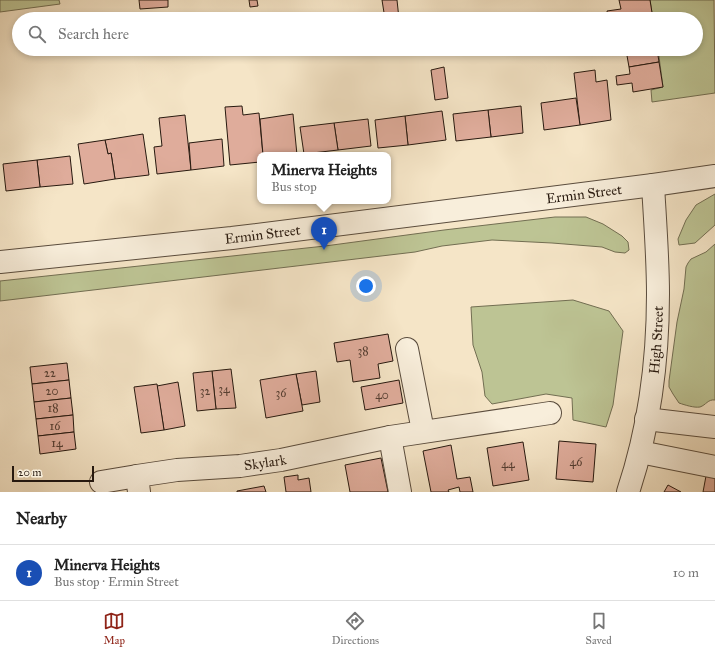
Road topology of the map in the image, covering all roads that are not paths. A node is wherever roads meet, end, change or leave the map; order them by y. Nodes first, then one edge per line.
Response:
1 (715, 176) edge
2 (653, 185) junction
3 (0, 262) edge
4 (407, 348) dead end
5 (550, 413) dead end
6 (646, 419) junction
7 (715, 428) edge
8 (423, 431) junction
9 (390, 437) junction
10 (640, 452) junction
11 (715, 467) edge
12 (101, 482) dead end
13 (138, 484) edge
14 (400, 492) edge
15 (628, 492) edge

1 - 2 street, Ermin Street
2 - 3 street, Ermin Street
2 - 6 street, High Street
4 - 8 street
5 - 8 street, Skylark
6 - 7 street
6 - 10 street, High Street
8 - 9 street, Skylark
9 - 13 street, Skylark
9 - 14 street
10 - 11 street
10 - 15 street, High Street
12 - 13 street, Skylark

